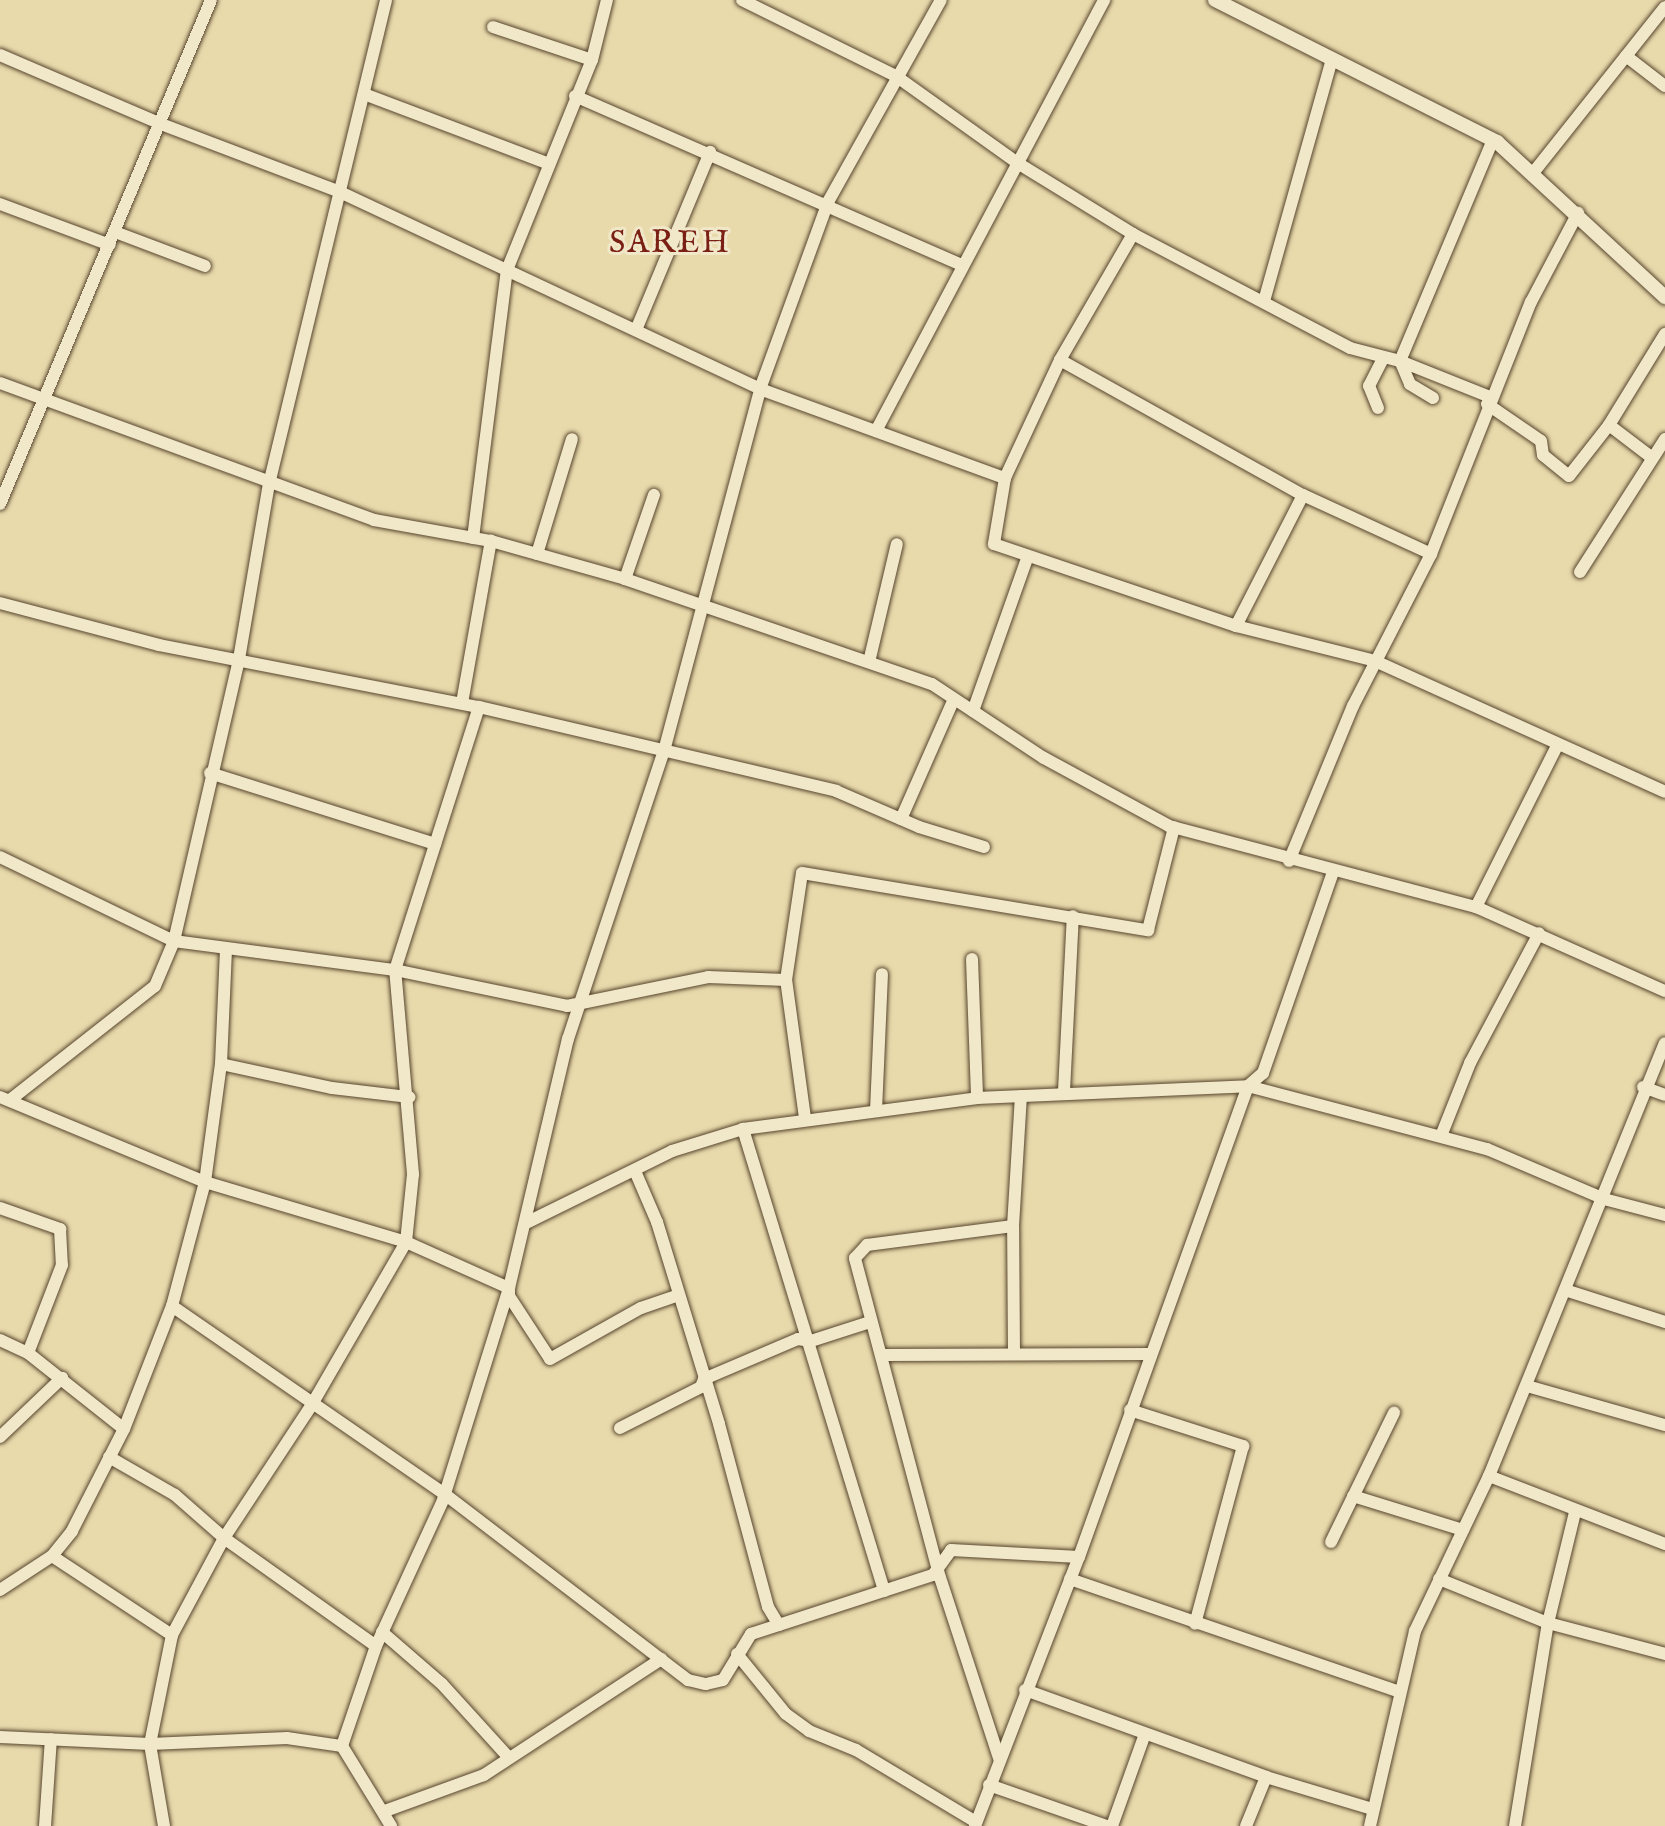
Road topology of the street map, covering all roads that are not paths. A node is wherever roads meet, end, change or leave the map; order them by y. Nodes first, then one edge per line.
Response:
1 (211, 0) edge
2 (386, 0) edge
3 (607, 0) edge
4 (742, 0) edge
5 (941, 0) edge
6 (1104, 0) edge
7 (1215, 0) edge
8 (1665, 7) edge
9 (493, 27) dead end
10 (0, 55) edge
11 (1626, 56) junction
12 (1332, 59) junction
13 (592, 60) junction
14 (896, 76) junction
15 (1665, 86) edge
16 (364, 94) junction
17 (575, 96) junction
18 (161, 124) junction
19 (1493, 140) junction
20 (710, 152) junction
21 (1016, 162) junction
22 (547, 163) junction
23 (1533, 173) junction
24 (340, 192) junction
25 (828, 202) junction
26 (0, 204) edge
27 (1578, 213) junction
28 (115, 232) junction
29 (1133, 234) junction
30 (110, 245) junction
31 (962, 265) junction
32 (205, 266) dead end
33 (507, 270) junction
34 (1665, 297) edge
35 (1264, 301) junction
36 (636, 330) junction
37 (1665, 334) edge
38 (1060, 360) junction
39 (1382, 360) junction
40 (1400, 361) junction
41 (0, 383) edge
42 (760, 389) junction
43 (1433, 398) dead end
44 (1489, 400) junction
45 (43, 403) junction
46 (1378, 408) dead end
47 (1609, 425) junction
48 (876, 431) junction
49 (572, 439) dead end
50 (1665, 439) edge
51 (1651, 457) junction
52 (1005, 478) junction
53 (269, 484) junction
54 (3, 490) edge
55 (654, 495) dead end
56 (1303, 495) junction
57 (0, 504) edge
58 (473, 538) junction
59 (491, 541) junction
60 (897, 544) dead end
61 (537, 554) junction
62 (1431, 554) junction
63 (1028, 556) junction
64 (1580, 572) dead end
65 (625, 579) junction
66 (701, 602) junction
67 (0, 603) edge
68 (1236, 626) junction
69 (239, 659) junction
70 (1375, 661) junction
71 (869, 662) junction
72 (954, 699) junction
73 (462, 703) junction
74 (479, 707) junction
75 (973, 711) junction
76 (1558, 744) junction
77 (664, 751) junction
78 (210, 773) junction
79 (1665, 792) edge
80 (901, 819) junction
81 (1174, 827) junction
82 (435, 844) junction
83 (984, 847) dead end
84 (0, 857) edge
85 (1289, 861) junction
86 (1333, 872) junction
87 (1476, 907) junction
88 (1073, 916) junction
89 (1539, 933) junction
90 (174, 941) junction
91 (226, 951) junction
92 (972, 959) dead end
93 (395, 970) junction
94 (882, 974) dead end
95 (786, 980) junction
96 (1665, 991) edge
97 (581, 1001) junction
98 (1665, 1043) edge
99 (221, 1064) junction
100 (1248, 1086) junction
101 (1643, 1087) junction
102 (1064, 1091) junction
103 (1665, 1095) edge
104 (1021, 1096) junction
105 (409, 1097) junction
106 (5, 1098) edge
107 (977, 1098) junction
108 (876, 1111) junction
109 (805, 1118) junction
110 (743, 1129) junction
111 (1441, 1136) junction
112 (635, 1171) junction
113 (205, 1182) junction
114 (1604, 1199) junction
115 (0, 1208) edge
116 (1665, 1215) edge
117 (528, 1222) junction
118 (1013, 1226) junction
119 (406, 1242) junction
120 (509, 1288) junction
121 (1565, 1290) junction
122 (678, 1295) junction
123 (172, 1306) junction
124 (870, 1322) junction
125 (1665, 1322) edge
126 (0, 1340) edge
127 (811, 1341) junction
128 (28, 1353) junction
129 (1014, 1354) junction
130 (1151, 1354) junction
131 (884, 1355) junction
132 (62, 1378) junction
133 (704, 1379) junction
134 (1527, 1386) junction
135 (311, 1406) junction
136 (1130, 1410) junction
137 (1394, 1413) dead end
138 (1665, 1425) edge
139 (620, 1428) dead end
140 (124, 1429) junction
141 (0, 1437) edge
142 (109, 1457) junction
143 (1489, 1476) junction
144 (442, 1492) junction
145 (1353, 1496) junction
146 (1575, 1512) junction
147 (1463, 1530) junction
148 (224, 1538) junction
149 (1331, 1542) dead end
150 (1665, 1544) edge
151 (52, 1556) junction
152 (1079, 1557) junction
153 (939, 1566) junction
154 (1070, 1579) junction
155 (1439, 1579) junction
156 (0, 1590) edge
157 (884, 1591) junction
158 (1548, 1623) junction
159 (1195, 1624) junction
160 (779, 1625) junction
161 (382, 1632) junction
162 (172, 1635) junction
163 (376, 1646) junction
164 (737, 1654) junction
165 (1665, 1654) edge
166 (661, 1659) junction
167 (1025, 1690) junction
168 (1398, 1691) junction
169 (1145, 1734) junction
170 (0, 1737) edge
171 (51, 1739) junction
172 (150, 1744) junction
173 (342, 1746) junction
174 (509, 1758) junction
175 (999, 1758) junction
176 (1266, 1777) junction
177 (989, 1785) junction
178 (1372, 1809) junction
179 (385, 1811) junction
180 (976, 1824) edge
181 (45, 1826) edge
182 (164, 1826) edge
183 (391, 1826) edge
184 (1109, 1826) edge
185 (1246, 1826) edge
186 (1370, 1826) edge
187 (1515, 1826) edge

1 - 18 street
2 - 16 street
3 - 13 street
4 - 14 street
5 - 14 street
6 - 21 street
7 - 12 street
8 - 11 street
9 - 13 street
10 - 18 street
11 - 15 street
11 - 23 street
12 - 19 street
12 - 35 street
13 - 17 street
14 - 21 street
14 - 25 street
16 - 22 street
16 - 24 street
17 - 20 street
17 - 22 street
18 - 24 street
18 - 28 street
19 - 23 street
19 - 40 street
20 - 25 street
20 - 36 street
21 - 29 street
21 - 31 street
22 - 33 street
23 - 27 street
24 - 33 street
24 - 53 street
25 - 31 street
25 - 42 street
26 - 30 street
27 - 34 street
27 - 44 street
28 - 30 street
28 - 32 street
29 - 35 street
29 - 38 street
30 - 45 street
31 - 48 street
33 - 36 street
33 - 58 street
35 - 39 street
36 - 42 street
37 - 47 street
38 - 52 street
38 - 56 street
39 - 40 street
39 - 46 street
40 - 43 street
40 - 44 street
41 - 45 street
42 - 48 street
42 - 66 street
44 - 47 street
44 - 62 street
45 - 53 street
45 - 54 street
47 - 51 street
48 - 52 street
49 - 61 street
50 - 51 street
51 - 64 street
52 - 63 street
53 - 58 street
53 - 69 street
54 - 57 street
55 - 65 street
56 - 62 street
56 - 68 street
58 - 59 street
59 - 61 street
59 - 73 street
60 - 71 street
61 - 65 street
62 - 70 street
63 - 68 street
63 - 75 street
65 - 66 street
66 - 71 street
66 - 77 street
67 - 69 street
68 - 70 street
69 - 73 street
69 - 78 street
70 - 76 street
70 - 85 street
71 - 72 street
72 - 75 street
72 - 80 street
73 - 74 street
74 - 77 street
74 - 82 street
75 - 81 street
76 - 79 street
76 - 87 street
77 - 80 street
77 - 97 street
78 - 82 street
78 - 90 street
80 - 83 street
81 - 85 street
81 - 88 street
82 - 93 street
84 - 90 street
85 - 86 street
86 - 87 street
86 - 100 street
87 - 89 street
88 - 95 street
88 - 102 street
89 - 96 street
89 - 111 street
90 - 91 street
90 - 106 street
91 - 93 street
91 - 99 street
92 - 107 street
93 - 97 street
93 - 105 street
94 - 108 street
95 - 97 street
95 - 109 street
97 - 117 street
98 - 101 street
99 - 105 street
99 - 113 street
100 - 102 street
100 - 111 street
100 - 130 street
101 - 103 street
101 - 114 street
102 - 104 street
104 - 107 street
104 - 118 street
105 - 119 street
106 - 113 street
107 - 108 street
108 - 109 street
109 - 110 street
110 - 112 street
110 - 127 street
111 - 114 street
112 - 117 street
112 - 122 street
113 - 119 street
113 - 123 street
114 - 116 street
114 - 121 street
115 - 128 street
117 - 120 street
118 - 124 street
118 - 129 street
119 - 120 street
119 - 135 street
120 - 122 street
120 - 144 street
121 - 125 street
121 - 134 street
122 - 133 street
123 - 135 street
123 - 140 street
124 - 127 street
124 - 131 street
126 - 128 street
127 - 133 street
127 - 157 street
128 - 132 street
129 - 130 street
129 - 131 street
130 - 136 street
131 - 153 street
132 - 140 street
132 - 141 street
133 - 139 street
133 - 160 street
134 - 138 street
134 - 143 street
135 - 144 street
135 - 148 street
136 - 152 street
136 - 159 street
137 - 145 street
140 - 142 street
142 - 148 street
142 - 151 street
143 - 146 street
143 - 147 street
144 - 161 street
144 - 166 street
145 - 147 street
145 - 149 street
146 - 150 street
146 - 158 street
147 - 155 street
148 - 162 street
148 - 163 street
151 - 156 street
151 - 162 street
152 - 153 street
152 - 154 street
153 - 157 street
153 - 175 street
154 - 159 street
154 - 167 street
155 - 158 street
155 - 168 street
157 - 160 street
158 - 165 street
158 - 187 street
159 - 168 street
160 - 164 street
161 - 163 street
161 - 174 street
162 - 172 street
163 - 173 street
164 - 166 street
164 - 180 street
166 - 174 street
167 - 169 street
167 - 175 street
168 - 178 street
169 - 176 street
169 - 184 street
170 - 171 street
171 - 172 street
171 - 181 street
172 - 173 street
172 - 182 street
173 - 179 street
174 - 179 street
175 - 177 street
176 - 178 street
176 - 185 street
177 - 180 street
177 - 184 street
178 - 186 street
179 - 183 street

